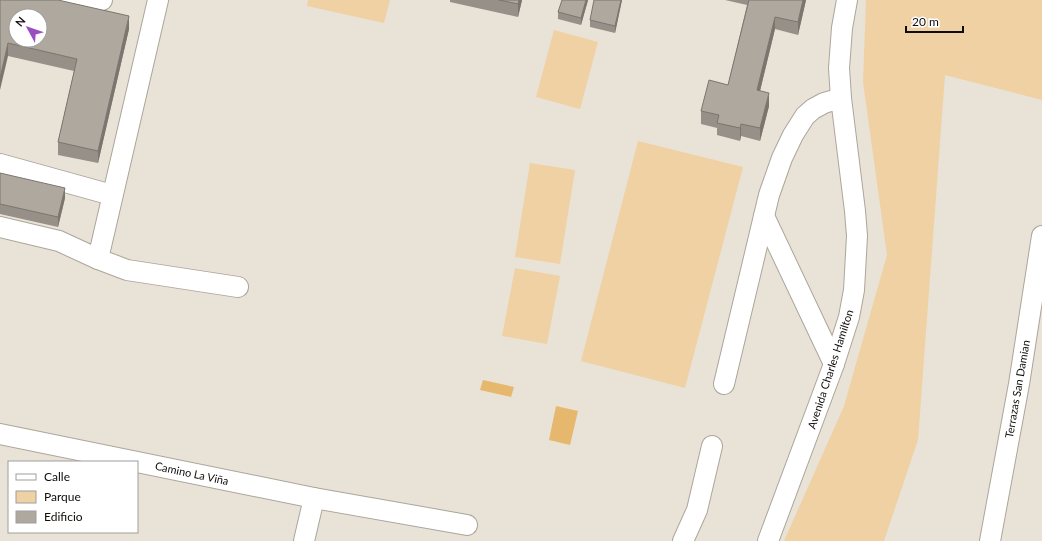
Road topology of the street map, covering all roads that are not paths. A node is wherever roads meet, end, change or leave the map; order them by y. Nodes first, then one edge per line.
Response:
1 (32, 0) edge
2 (102, 0) edge
3 (158, 0) edge
4 (847, 0) edge
5 (841, 98) junction
6 (0, 164) edge
7 (112, 195) junction
8 (764, 216) junction
9 (0, 227) edge
10 (1042, 236) edge
11 (98, 259) junction
12 (238, 287) dead end
13 (834, 364) junction
14 (724, 384) dead end
15 (0, 434) edge
16 (712, 446) dead end
17 (132, 461) edge
18 (138, 462) edge
19 (314, 498) junction
20 (467, 525) dead end
21 (304, 541) edge
22 (683, 541) edge
23 (768, 541) edge
24 (990, 541) edge

1 - 2 street
3 - 7 street
4 - 5 street, Avenida Charles Hamilton
5 - 8 street
5 - 13 street, Avenida Charles Hamilton
6 - 7 street
7 - 11 street
8 - 13 street
8 - 14 street
9 - 11 street
10 - 24 street, Terrazas San Damian
11 - 12 street
13 - 23 street, Avenida Charles Hamilton
15 - 17 street, Camino La Viña
16 - 22 street
18 - 19 street, Camino La Viña
19 - 20 street, Camino La Viña
19 - 21 street

